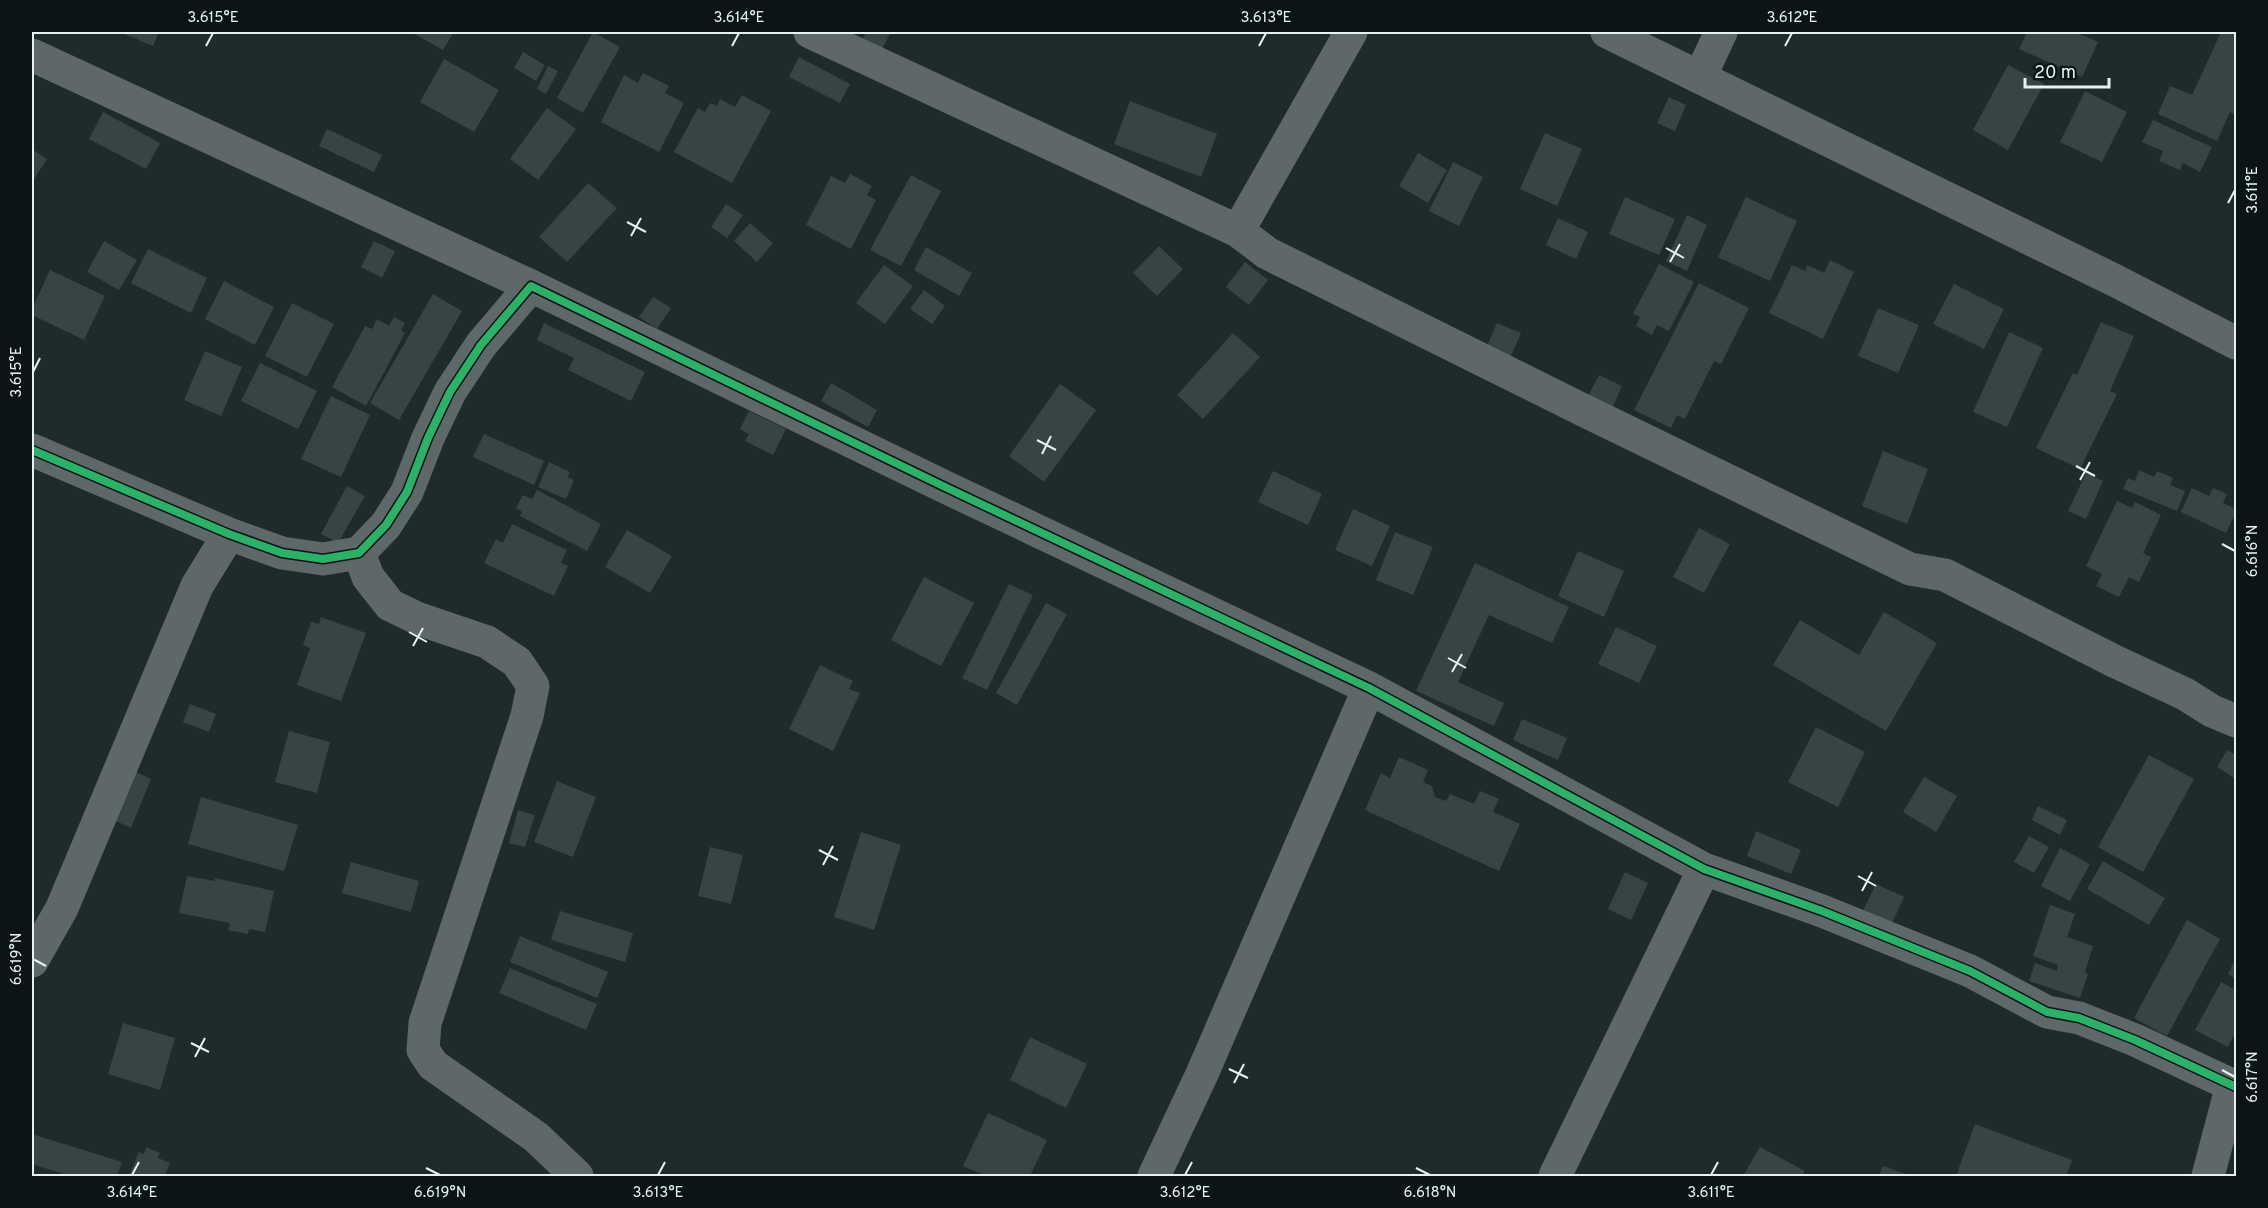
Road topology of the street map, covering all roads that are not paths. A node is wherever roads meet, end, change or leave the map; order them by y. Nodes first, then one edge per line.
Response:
1 (810, 32) edge
2 (1351, 32) edge
3 (1607, 32) edge
4 (1721, 32) edge
5 (32, 55) edge
6 (1700, 76) junction
7 (1238, 231) junction
8 (531, 286) junction
9 (2236, 343) edge
10 (32, 450) edge
11 (229, 534) junction
12 (359, 553) junction
13 (1369, 688) junction
14 (2236, 721) edge
15 (1704, 869) junction
16 (32, 961) edge
17 (2234, 1086) edge
18 (577, 1176) edge
19 (1154, 1176) edge
20 (1555, 1176) edge
21 (2208, 1176) edge

1 - 7 street
2 - 7 street
3 - 6 street
4 - 6 street
5 - 8 street
6 - 9 street
7 - 14 street
8 - 12 street
8 - 13 street
10 - 11 street
11 - 12 street
11 - 16 street
12 - 18 street
13 - 15 street
13 - 19 street
15 - 17 street
15 - 20 street
17 - 21 street

